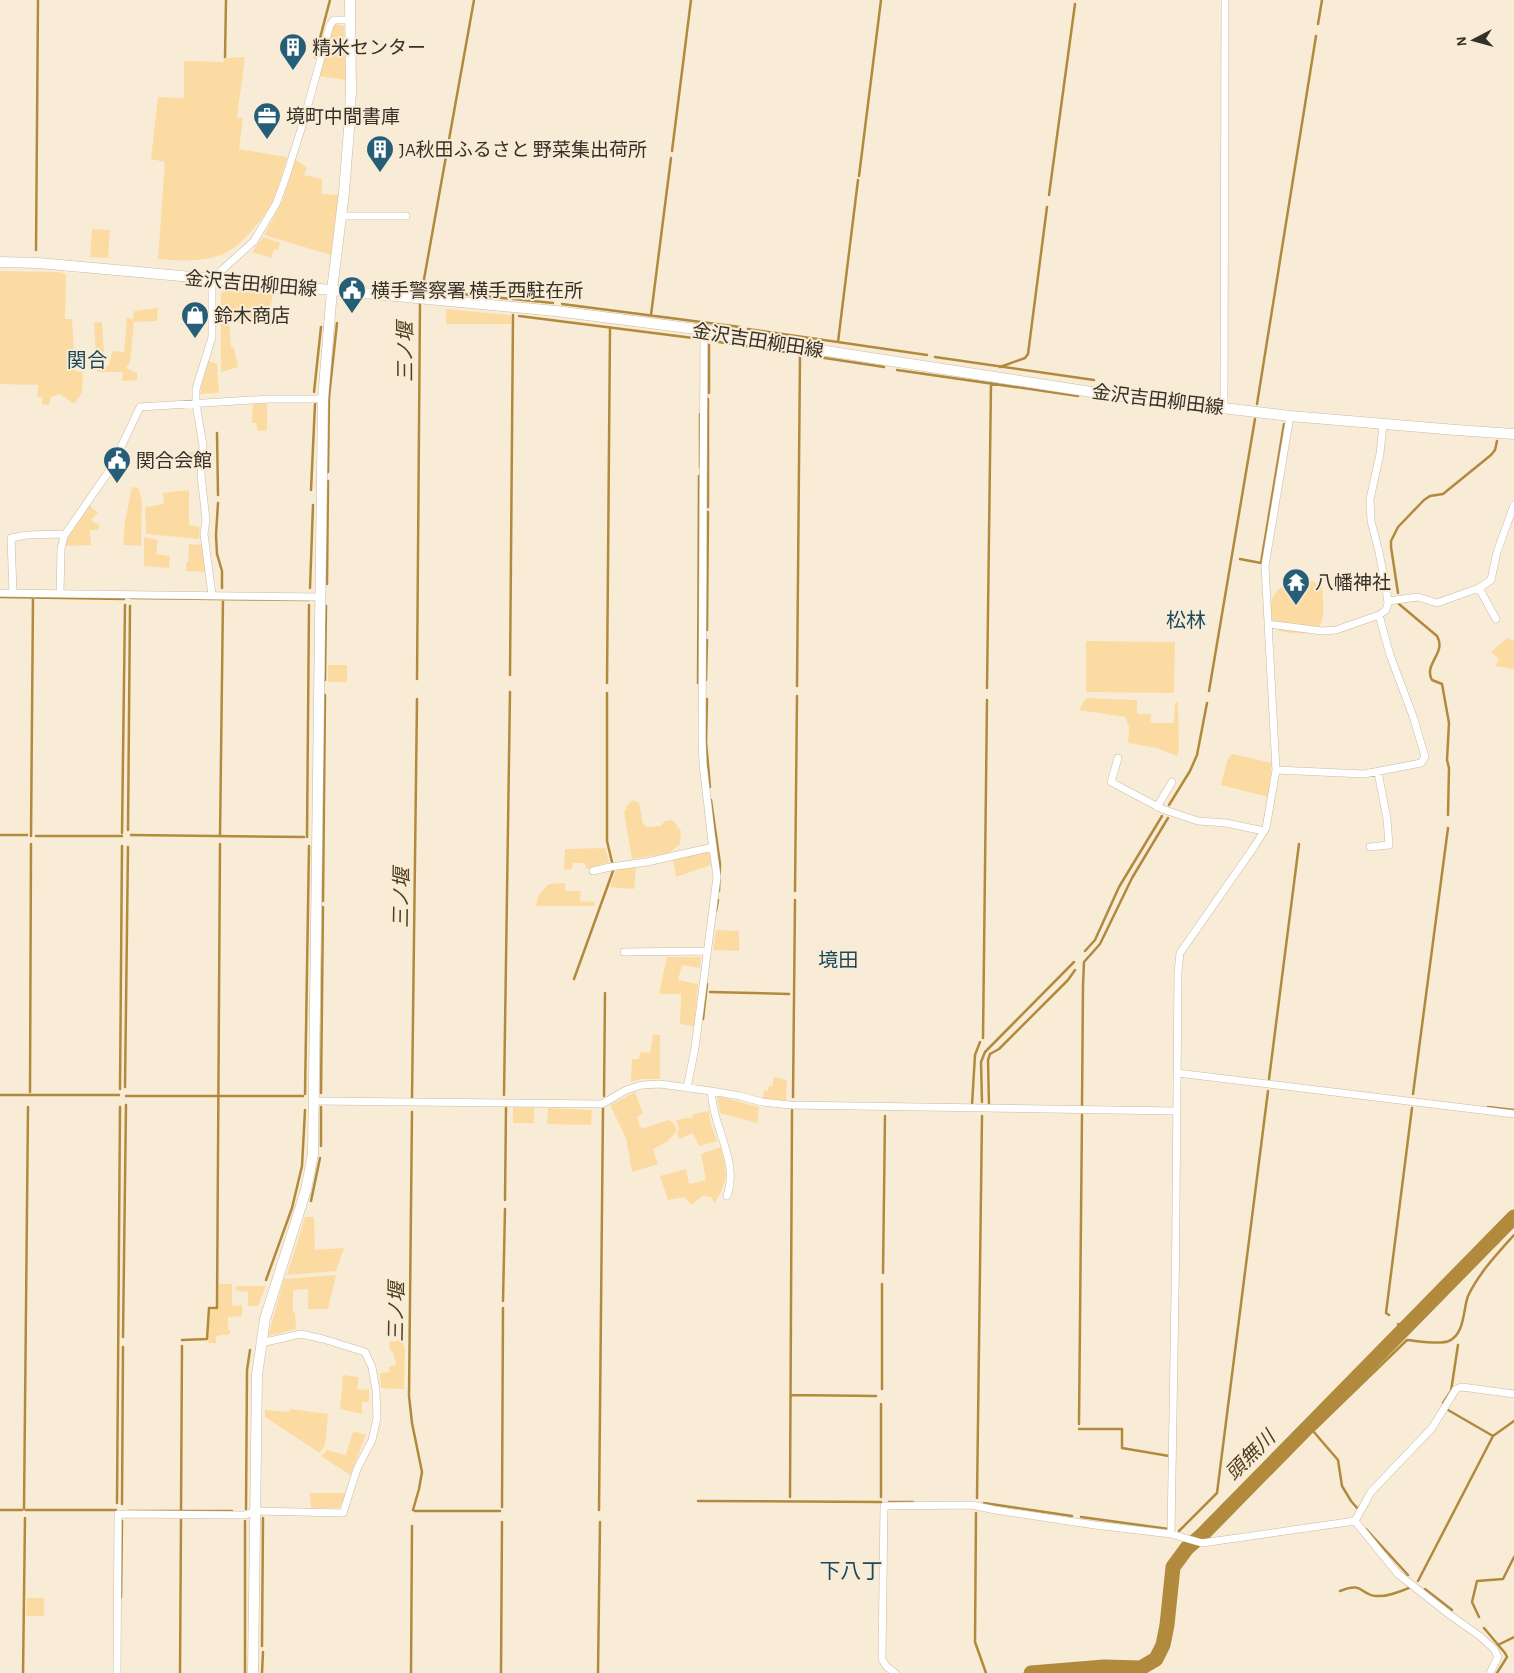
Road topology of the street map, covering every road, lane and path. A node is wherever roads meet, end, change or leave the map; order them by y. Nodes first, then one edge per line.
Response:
1 (350, 0) edge
2 (1226, 0) edge
3 (350, 20) junction
4 (342, 216) junction
5 (406, 216) dead end
6 (0, 262) edge
7 (212, 279) junction
8 (332, 290) junction
9 (704, 330) junction
10 (323, 399) junction
11 (196, 404) junction
12 (1224, 407) junction
13 (1290, 416) junction
14 (1383, 424) junction
15 (1514, 434) edge
16 (1514, 505) edge
17 (64, 536) junction
18 (1479, 588) junction
19 (0, 593) edge
20 (13, 593) junction
21 (60, 594) junction
22 (212, 596) junction
23 (320, 597) junction
24 (1388, 601) junction
25 (1379, 616) junction
26 (1496, 619) dead end
27 (1268, 624) junction
28 (1118, 758) dead end
29 (1276, 770) junction
30 (1378, 772) junction
31 (1172, 782) dead end
32 (1157, 807) junction
33 (1264, 831) junction
34 (713, 846) junction
35 (1370, 847) dead end
36 (593, 871) dead end
37 (707, 951) junction
38 (624, 952) dead end
39 (1177, 1073) junction
40 (687, 1088) junction
41 (711, 1091) junction
42 (314, 1102) junction
43 (1176, 1111) junction
44 (1514, 1114) edge
45 (727, 1196) dead end
46 (261, 1343) junction
47 (1514, 1394) edge
48 (256, 1511) junction
49 (1355, 1521) junction
50 (1171, 1534) junction
51 (117, 1673) edge
52 (253, 1673) edge
53 (895, 1673) edge
54 (1490, 1673) edge

1 - 3 street
2 - 12 street
3 - 4 street
3 - 7 street
4 - 5 street
4 - 8 street
6 - 7 street, 金沢吉田柳田線
7 - 8 street, 金沢吉田柳田線
7 - 11 street
8 - 9 street, 金沢吉田柳田線
8 - 10 street
9 - 12 street, 金沢吉田柳田線
9 - 34 street
10 - 11 street
10 - 23 street
11 - 17 street
11 - 22 street
12 - 13 street, 金沢吉田柳田線
13 - 14 street, 金沢吉田柳田線
13 - 27 street
14 - 15 street, 金沢吉田柳田線
14 - 24 street
16 - 18 street
17 - 20 street
17 - 21 street
18 - 24 street
18 - 26 street
19 - 20 street
20 - 21 street
21 - 22 street
22 - 23 street
23 - 42 street
24 - 25 street
25 - 27 street
25 - 30 street
27 - 29 street
28 - 32 street
29 - 30 street
29 - 33 street
30 - 35 street
31 - 32 street
32 - 33 street
33 - 39 street
34 - 36 street
34 - 37 street
37 - 38 street
37 - 40 street
39 - 43 street
39 - 44 street
40 - 41 street
40 - 42 street
41 - 43 street
41 - 45 street
42 - 46 street
43 - 50 street
46 - 48 street
46 - 48 street
47 - 49 street
48 - 51 street
48 - 52 street
49 - 50 street
49 - 54 street
50 - 53 street

